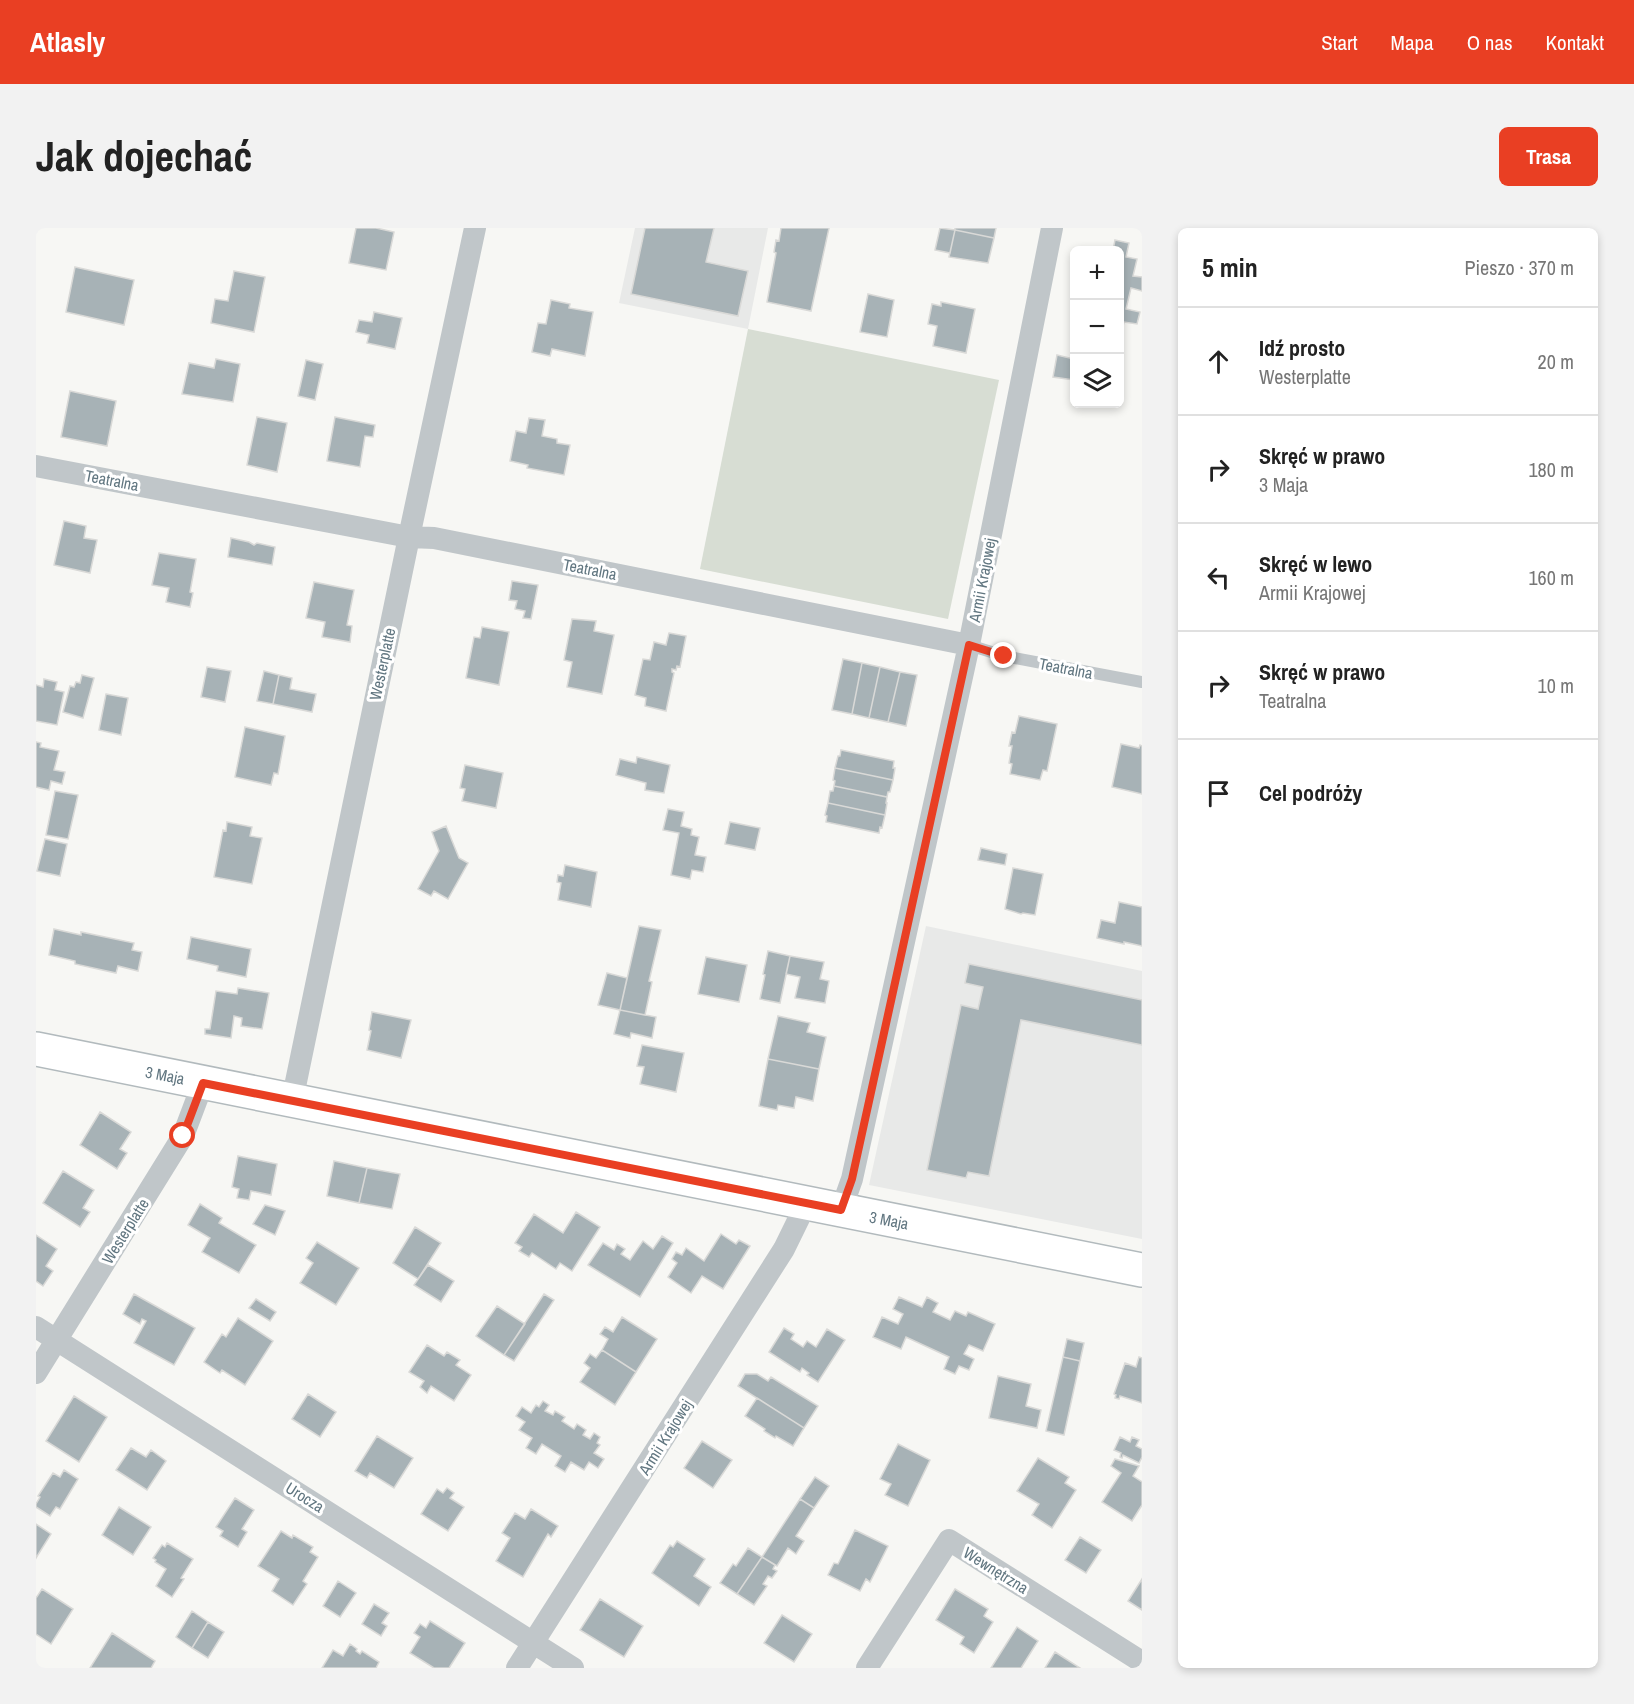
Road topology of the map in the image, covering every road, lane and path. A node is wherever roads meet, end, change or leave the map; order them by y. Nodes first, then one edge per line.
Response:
1 (475, 228) edge
2 (1052, 228) edge
3 (36, 466) edge
4 (409, 537) junction
5 (969, 645) junction
6 (1142, 682) edge
7 (36, 1049) edge
8 (203, 1083) junction
9 (292, 1101) junction
10 (807, 1202) junction
11 (841, 1210) junction
12 (1142, 1270) edge
13 (36, 1327) edge
14 (57, 1340) junction
15 (36, 1373) edge
16 (533, 1643) junction
17 (1142, 1662) edge
18 (517, 1668) edge
19 (573, 1668) edge
20 (867, 1668) edge

1 - 4 street, Westerplatte
2 - 5 street, Armii Krajowej
3 - 4 street, Teatralna
4 - 5 street, Teatralna
4 - 9 street, Westerplatte
5 - 6 lane, Teatralna
5 - 11 street, Armii Krajowej
7 - 8 street, 3 Maja
8 - 9 street, 3 Maja
8 - 14 street, Westerplatte
9 - 10 street, 3 Maja
10 - 11 street, 3 Maja
10 - 16 street, Armii Krajowej
11 - 12 street, 3 Maja
13 - 14 street, Urocza
14 - 15 street, Westerplatte
14 - 16 street, Urocza
16 - 18 street, Armii Krajowej
16 - 19 street, Urocza
17 - 20 street, Wewnętrzna

